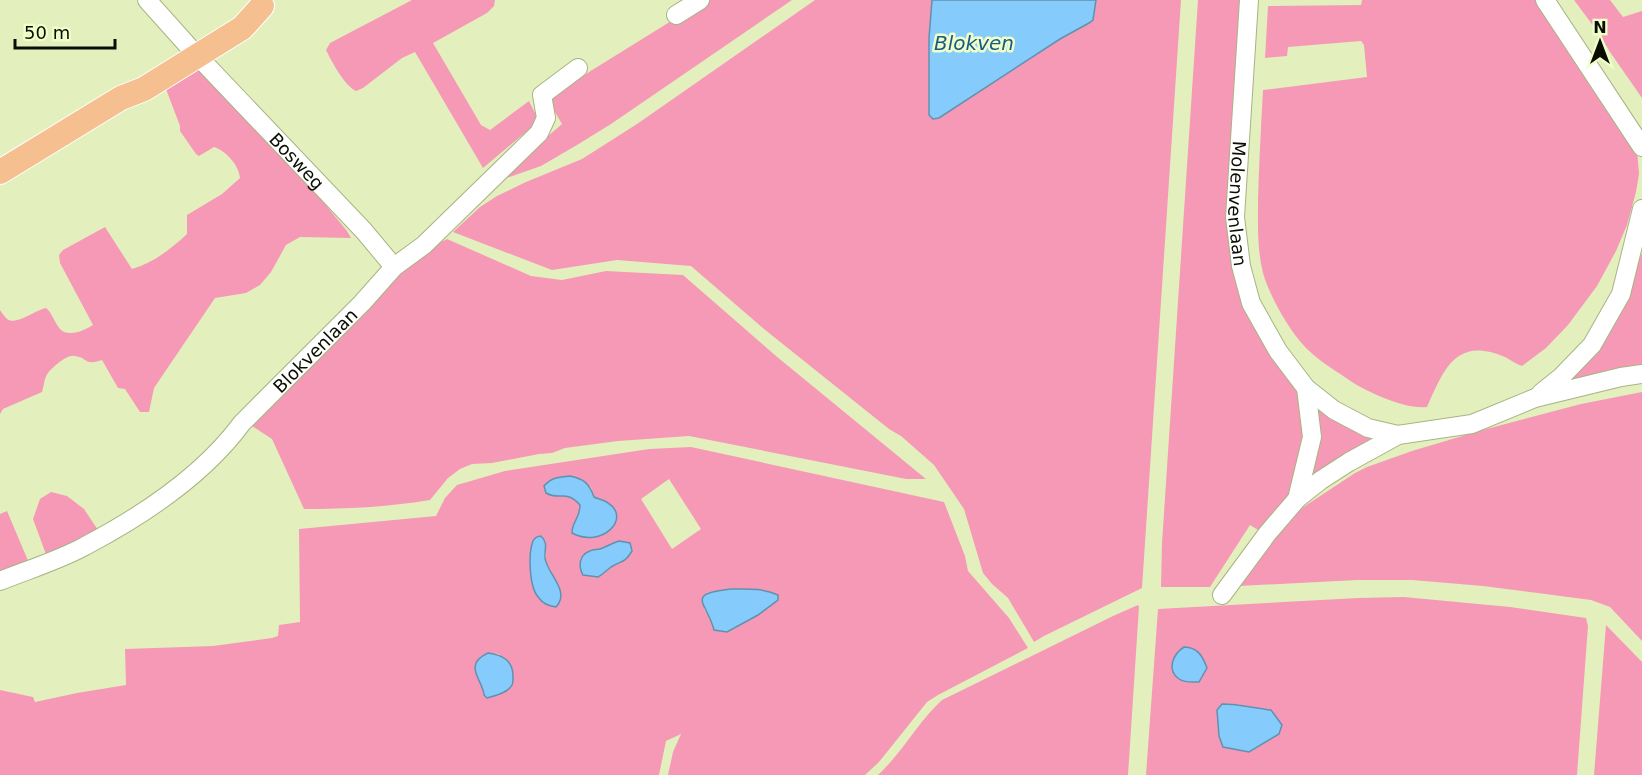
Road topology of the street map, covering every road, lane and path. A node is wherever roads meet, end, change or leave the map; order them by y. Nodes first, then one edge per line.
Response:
1 (147, 0) edge
2 (700, 0) edge
3 (1249, 0) edge
4 (1545, 0) edge
5 (267, 3) edge
6 (676, 15) dead end
7 (194, 52) junction
8 (578, 68) dead end
9 (1642, 147) edge
10 (0, 172) edge
11 (1642, 209) edge
12 (394, 267) junction
13 (1642, 374) edge
14 (1306, 388) junction
15 (1535, 398) junction
16 (1398, 435) junction
17 (1297, 500) junction
18 (0, 581) edge
19 (1222, 596) dead end

1 - 7 street, Bosweg
2 - 6 street
3 - 14 street, Molenvenlaan
4 - 9 street
5 - 7 main road
7 - 10 main road
7 - 12 street, Bosweg
8 - 12 street, Blokvenlaan
11 - 15 street, Molenvenlaan
12 - 18 street, Blokvenlaan
13 - 15 street, Molenvenlaan
14 - 16 street, Molenvenlaan
14 - 17 street, Molenvenlaan
15 - 16 street, Molenvenlaan
16 - 17 street, Molenvenlaan
17 - 19 street, Molenvenlaan

